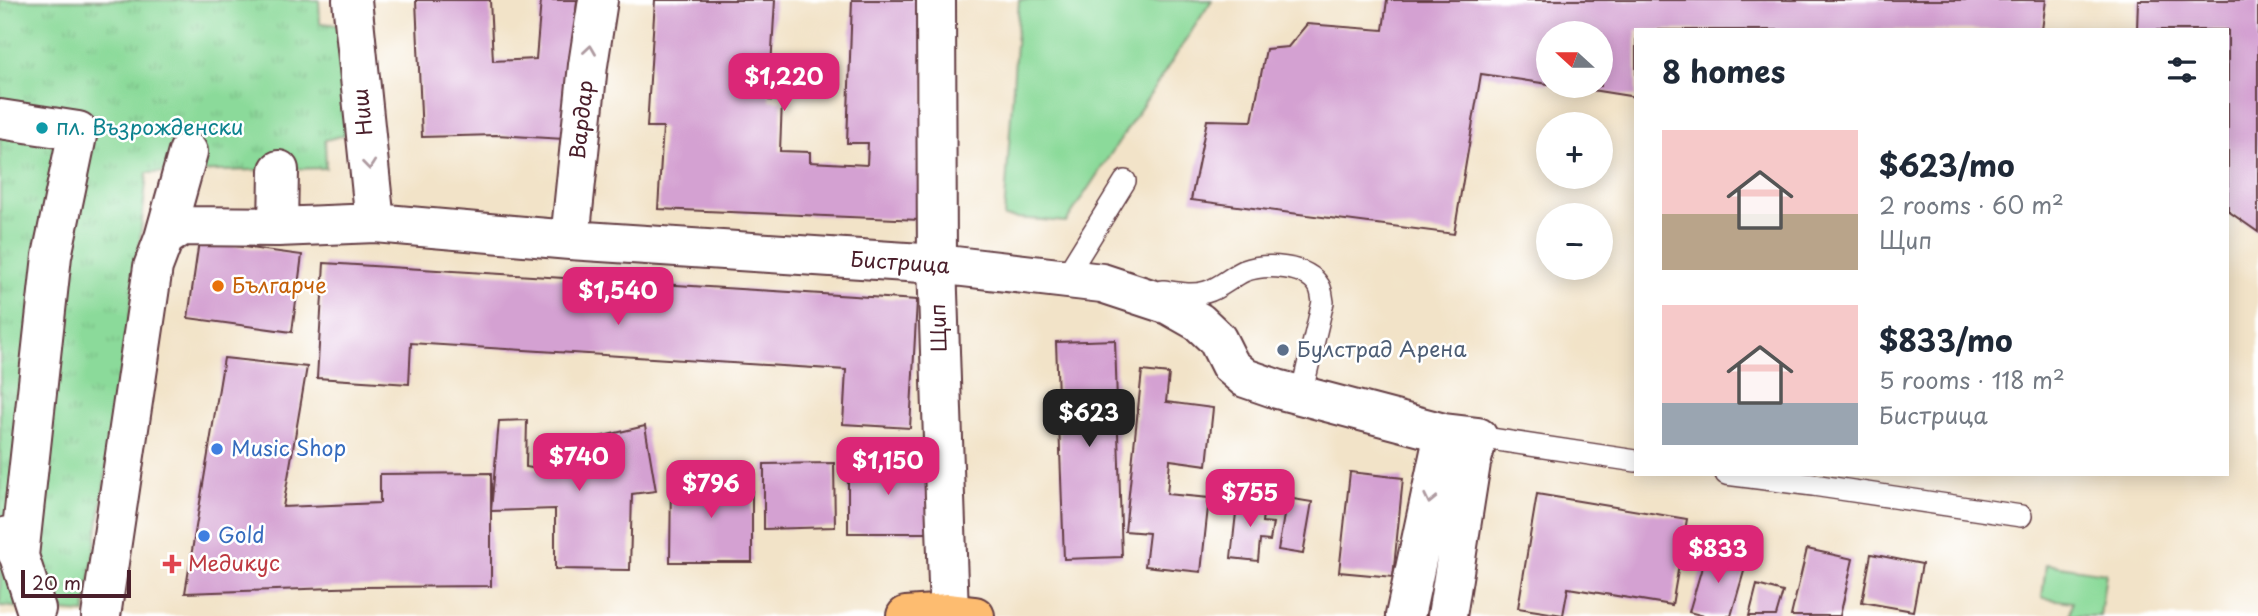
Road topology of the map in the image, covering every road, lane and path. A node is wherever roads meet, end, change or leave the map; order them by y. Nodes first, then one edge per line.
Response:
1 (352, 0) edge
2 (598, 0) edge
3 (936, 0) edge
4 (0, 119) edge
5 (188, 152) dead end
6 (279, 170) dead end
7 (1125, 181) dead end
8 (375, 223) junction
9 (278, 227) junction
10 (164, 239) junction
11 (570, 240) junction
12 (937, 264) junction
13 (1084, 281) junction
14 (1301, 395) junction
15 (1461, 435) junction
16 (1634, 461) edge
17 (1742, 476) edge
18 (2021, 516) dead end
19 (0, 520) edge
20 (19, 556) junction
21 (36, 609) dead end
22 (962, 615) edge
23 (101, 616) edge
24 (906, 616) edge
25 (1405, 616) edge
26 (1447, 616) edge

1 -> 8 street, Ниш
11 -> 2 street, Вардар
3 - 12 street, Щип
4 - 20 street
5 - 10 street
6 - 9 street
7 - 13 lane
8 - 9 street, Бистрица
8 - 11 street, Бистрица
9 - 10 street, Бистрица
10 - 23 street
11 - 12 street, Бистрица
12 - 13 street, Бистрица
12 - 22 street, Щип
13 - 14 street, Бистрица
13 - 14 lane
14 - 15 street, Бистрица
15 - 16 lane
15 -> 25 street
15 - 26 street
17 - 18 lane
19 - 20 street
20 - 21 street
22 - 24 main road

